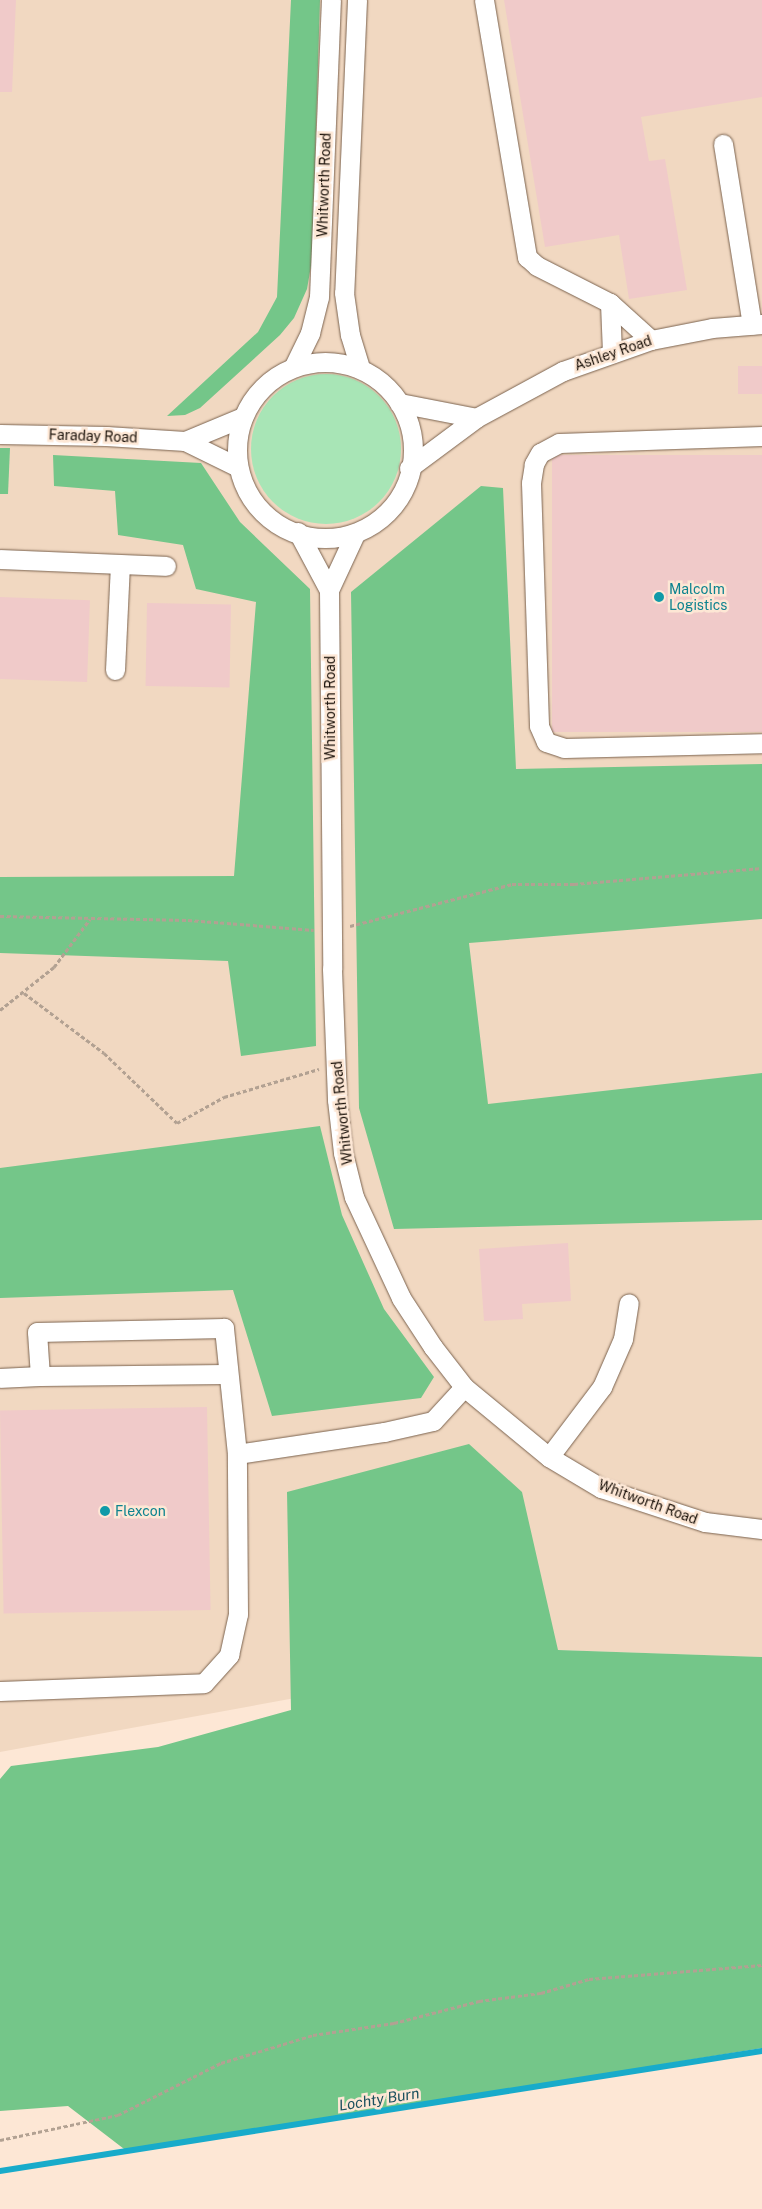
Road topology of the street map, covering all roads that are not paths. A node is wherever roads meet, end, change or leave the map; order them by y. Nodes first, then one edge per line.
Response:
1 (331, 0) edge
2 (357, 0) edge
3 (484, 0) edge
4 (723, 144) dead end
5 (610, 303) junction
6 (757, 325) edge
7 (651, 340) junction
8 (612, 352) junction
9 (294, 366) junction
10 (360, 368) junction
11 (399, 403) junction
12 (243, 417) junction
13 (476, 418) junction
14 (0, 434) edge
15 (762, 436) edge
16 (185, 441) junction
17 (238, 467) junction
18 (410, 468) junction
19 (298, 532) junction
20 (355, 534) junction
21 (0, 559) edge
22 (120, 564) junction
23 (166, 566) dead end
24 (329, 590) junction
25 (115, 670) dead end
26 (762, 743) edge
27 (629, 1303) dead end
28 (226, 1374) junction
29 (40, 1376) junction
30 (0, 1378) edge
31 (464, 1387) junction
32 (238, 1454) junction
33 (549, 1457) junction
34 (762, 1529) edge
35 (0, 1692) edge

1 - 9 street, Whitworth Road
2 - 10 street, Whitworth Road
3 - 5 street
4 - 6 street
5 - 7 street
5 - 8 street
6 - 7 street, Ashley Road
7 - 8 street, Ashley Road
8 - 13 street, Ashley Road
9 - 10 street
9 - 12 street
10 - 11 street
11 - 13 street
11 - 18 street
12 - 16 street, Faraday Road
12 - 17 street
13 - 18 street, Ashley Road
14 - 16 street, Faraday Road
15 - 26 street
16 - 17 street, Faraday Road
17 - 19 street
18 - 20 street
19 - 20 street
19 - 24 street, Whitworth Road
20 - 24 street, Whitworth Road
21 - 22 street
22 - 23 street
22 - 25 street
24 - 31 street, Whitworth Road
27 - 33 street
28 - 29 street
28 - 29 street
28 - 32 street
29 - 30 street
31 - 32 street
31 - 33 street, Whitworth Road
32 - 35 street
33 - 34 street, Whitworth Road

